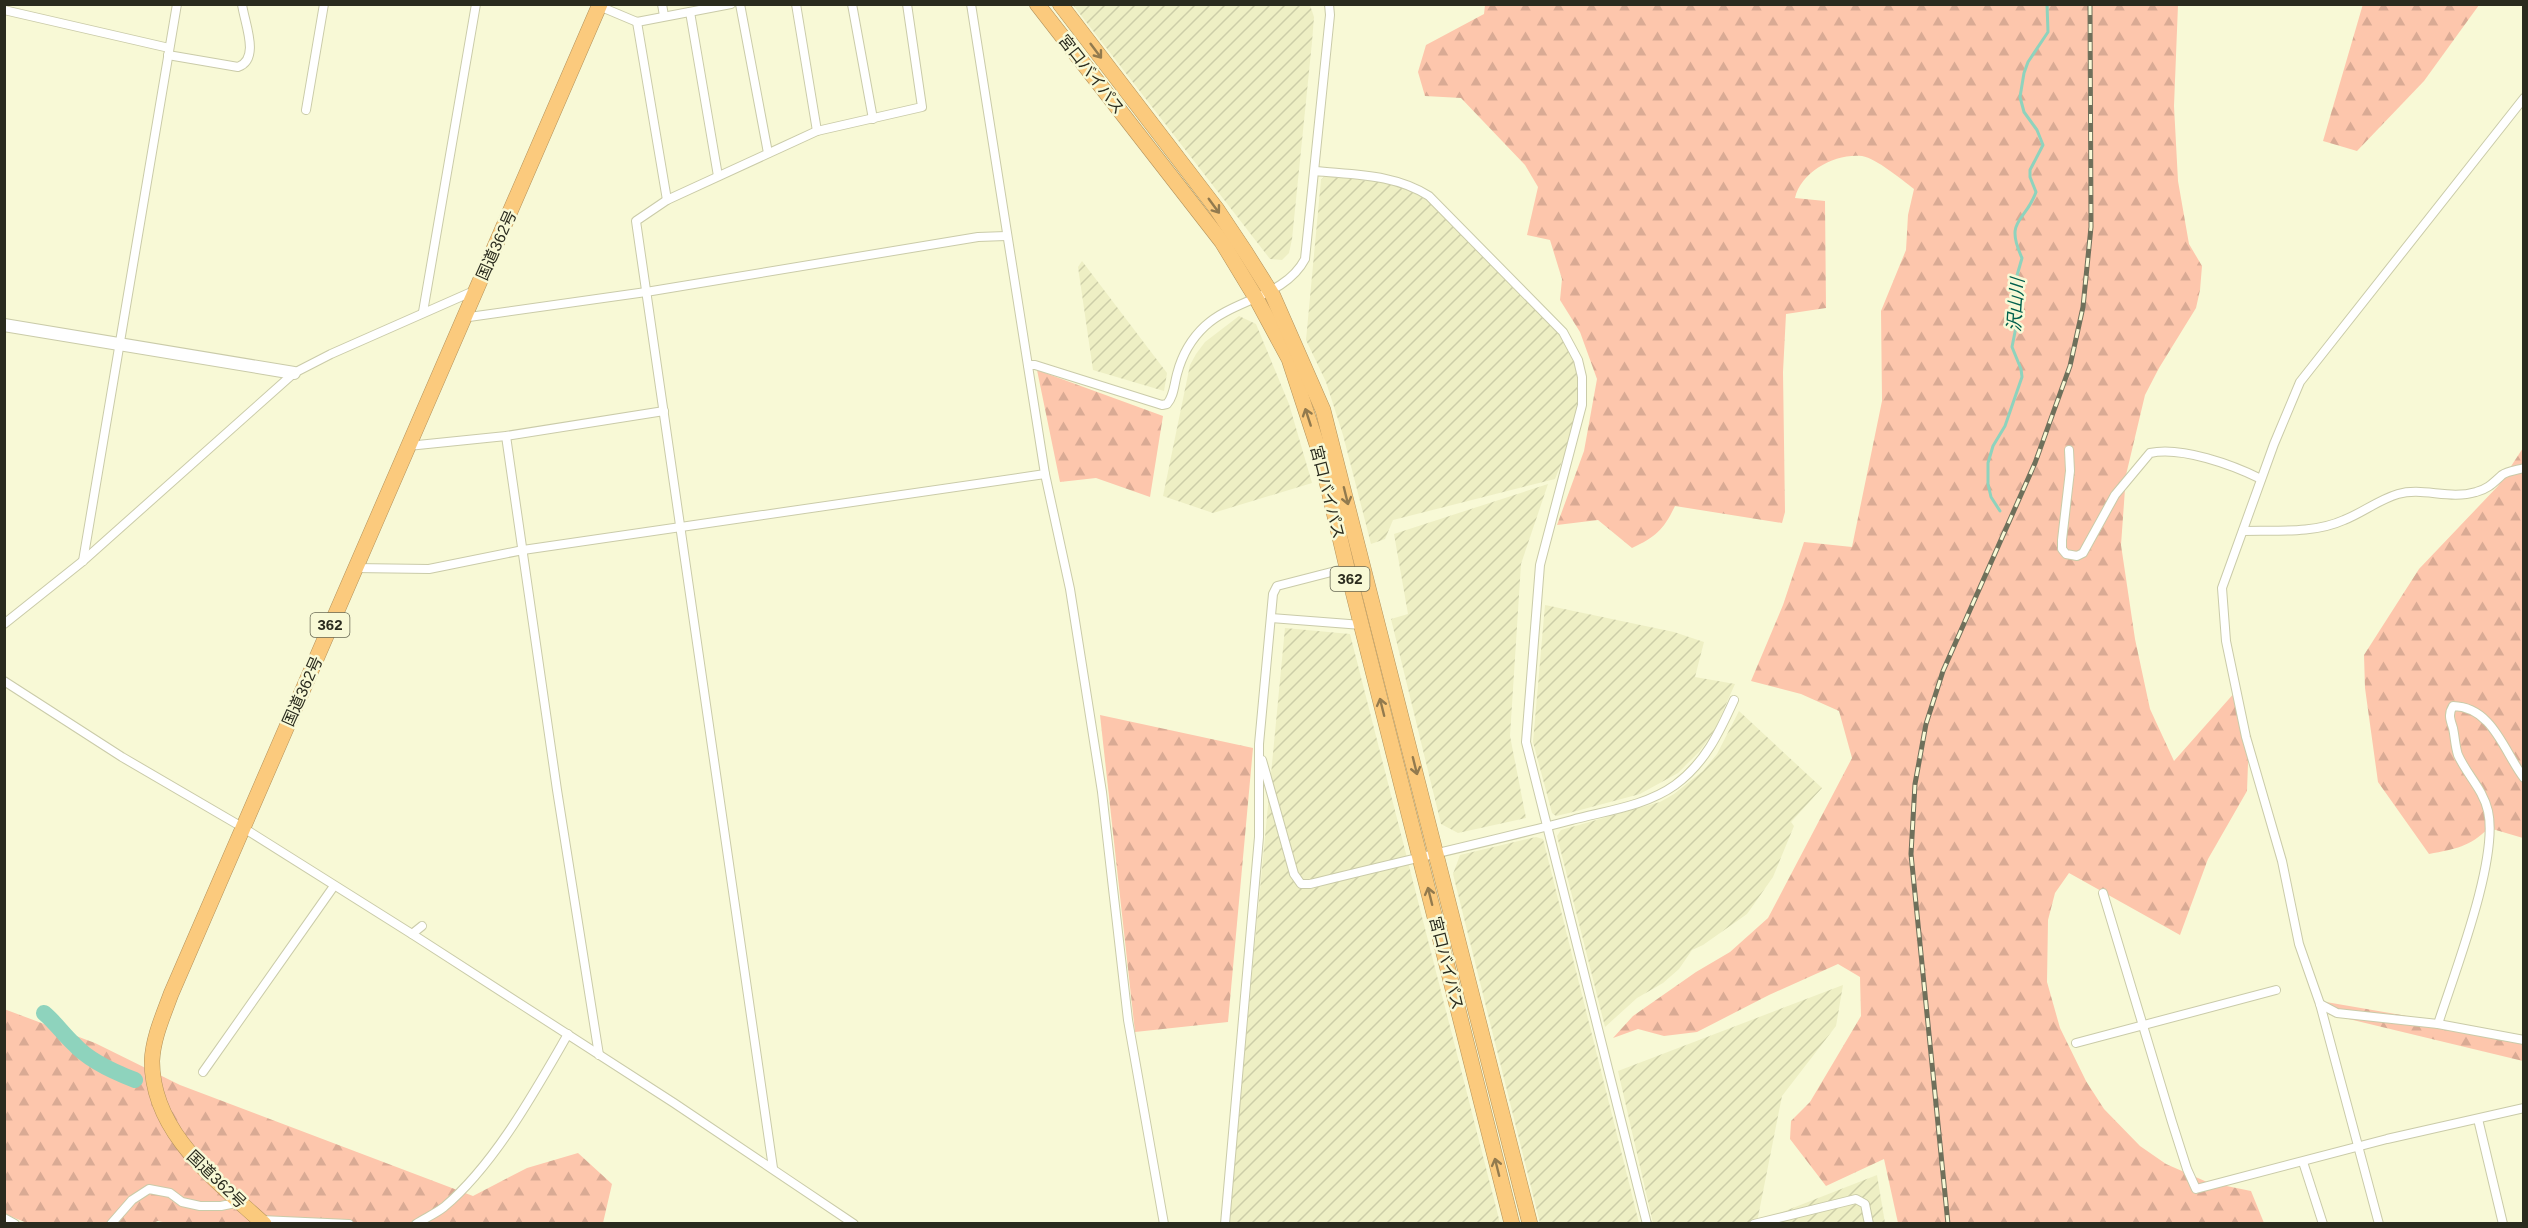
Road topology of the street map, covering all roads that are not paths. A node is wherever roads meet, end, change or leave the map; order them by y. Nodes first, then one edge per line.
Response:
1 (177, 4) edge
2 (242, 4) edge
3 (324, 4) edge
4 (476, 4) edge
5 (662, 4) edge
6 (730, 4) edge
7 (740, 4) edge
8 (796, 4) edge
9 (852, 4) edge
10 (908, 4) edge
11 (971, 4) edge
12 (1037, 4) edge
13 (1060, 4) edge
14 (1329, 4) edge
15 (599, 5) edge
16 (4, 10) edge
17 (690, 12) junction
18 (664, 16) junction
19 (637, 22) junction
20 (169, 51) junction
21 (2523, 98) edge
22 (306, 110) dead end
23 (873, 119) junction
24 (817, 131) junction
25 (768, 153) junction
26 (1315, 171) junction
27 (718, 176) junction
28 (667, 200) junction
29 (1006, 236) junction
30 (476, 290) junction
31 (646, 292) junction
32 (1263, 294) junction
33 (423, 312) junction
34 (462, 318) junction
35 (4, 325) edge
36 (120, 345) junction
37 (1028, 366) junction
38 (294, 373) junction
39 (664, 411) junction
40 (506, 436) junction
41 (407, 446) junction
42 (2069, 450) dead end
43 (2523, 468) edge
44 (1045, 474) junction
45 (2261, 479) junction
46 (679, 528) junction
47 (2243, 531) junction
48 (523, 550) junction
49 (83, 561) junction
50 (354, 568) junction
51 (1347, 568) junction
52 (1271, 618) junction
53 (4, 624) edge
54 (1362, 625) junction
55 (4, 681) edge
56 (1734, 700) dead end
57 (1259, 749) junction
58 (2523, 778) edge
59 (242, 826) junction
60 (1547, 826) junction
61 (1436, 852) junction
62 (1420, 856) junction
63 (334, 886) junction
64 (2103, 893) dead end
65 (422, 926) dead end
66 (412, 934) junction
67 (2276, 990) dead end
68 (2320, 1004) junction
69 (2438, 1024) junction
70 (2143, 1025) junction
71 (568, 1034) junction
72 (2523, 1040) edge
73 (2076, 1043) dead end
74 (599, 1054) junction
75 (203, 1072) dead end
76 (2523, 1108) edge
77 (2478, 1119) junction
78 (2357, 1148) junction
79 (2303, 1162) junction
80 (772, 1168) junction
81 (241, 1202) junction
82 (4, 1218) edge
83 (262, 1222) edge
84 (15, 1224) edge
85 (111, 1224) edge
86 (349, 1224) edge
87 (416, 1224) edge
88 (854, 1224) edge
89 (1164, 1224) edge
90 (1226, 1224) edge
91 (1512, 1224) edge
92 (1530, 1224) edge
93 (1647, 1224) edge
94 (1755, 1224) edge
95 (1869, 1224) edge
96 (2323, 1224) edge
97 (2379, 1224) edge
98 (2503, 1224) edge

1 - 20 street
2 - 20 street
3 - 22 street
4 - 33 street
5 - 18 street
6 - 17 street
7 - 25 street
8 - 24 street
9 - 23 street
10 - 23 street
11 - 29 street
12 - 32 highway, 宮口バイパス / 362
13 -> 32 highway, 宮口バイパス / 362
14 - 26 street
15 - 19 street
15 - 30 highway, 国道362号 / 362
16 - 20 street
17 - 18 street
17 - 27 street
18 - 19 street
19 - 28 street
20 - 36 street
21 - 45 street
23 - 24 street
24 - 25 street
25 - 27 street
26 - 32 street
26 - 60 street
27 - 28 street
28 - 31 street
29 - 31 street
29 - 37 street
30 - 33 street
30 - 34 highway, 国道362号 / 362
31 - 34 street
31 - 39 street
32 - 37 street
51 -> 32 highway, 宮口バイパス / 362
32 -> 61 highway, 宮口バイパス / 362
33 - 38 street
34 - 41 highway, 国道362号 / 362
35 - 36 street
36 - 38 street
36 - 49 street
37 - 44 street
38 - 49 street
39 - 40 street
39 - 46 street
40 - 41 street
40 - 48 street
41 - 50 highway, 国道362号 / 362
42 - 45 street
43 - 47 street
44 - 46 street
44 - 89 street
45 - 47 street
46 - 48 street
46 - 80 street
47 - 68 street
48 - 50 street
48 - 74 street
49 - 53 street
50 - 59 highway, 国道362号 / 362
51 - 52 street
51 - 54 highway, 宮口バイパス / 362
52 - 54 street
52 - 57 street
62 -> 54 highway, 宮口バイパス / 362
55 - 59 street
56 - 60 street
57 - 62 street
57 - 90 street
58 - 69 street
59 - 63 street
59 - 81 highway, 国道362号 / 362
60 - 61 street
60 - 93 street
61 - 62 street
61 - 92 highway, 宮口バイパス / 362
91 -> 62 highway, 宮口バイパス / 362
63 - 66 street
63 - 75 street
64 - 70 street
65 - 66 street
66 - 71 street
67 - 70 street
68 - 69 street
68 - 78 street
69 - 72 street
70 - 73 street
70 - 79 street
71 - 74 street
71 - 87 street
74 - 80 street
76 - 77 street
77 - 78 street
77 - 98 street
78 - 79 street
78 - 97 street
79 - 96 street
80 - 88 street
81 - 83 highway, 国道362号 / 362
81 - 85 street
82 - 84 street
83 - 86 street
94 - 95 street

